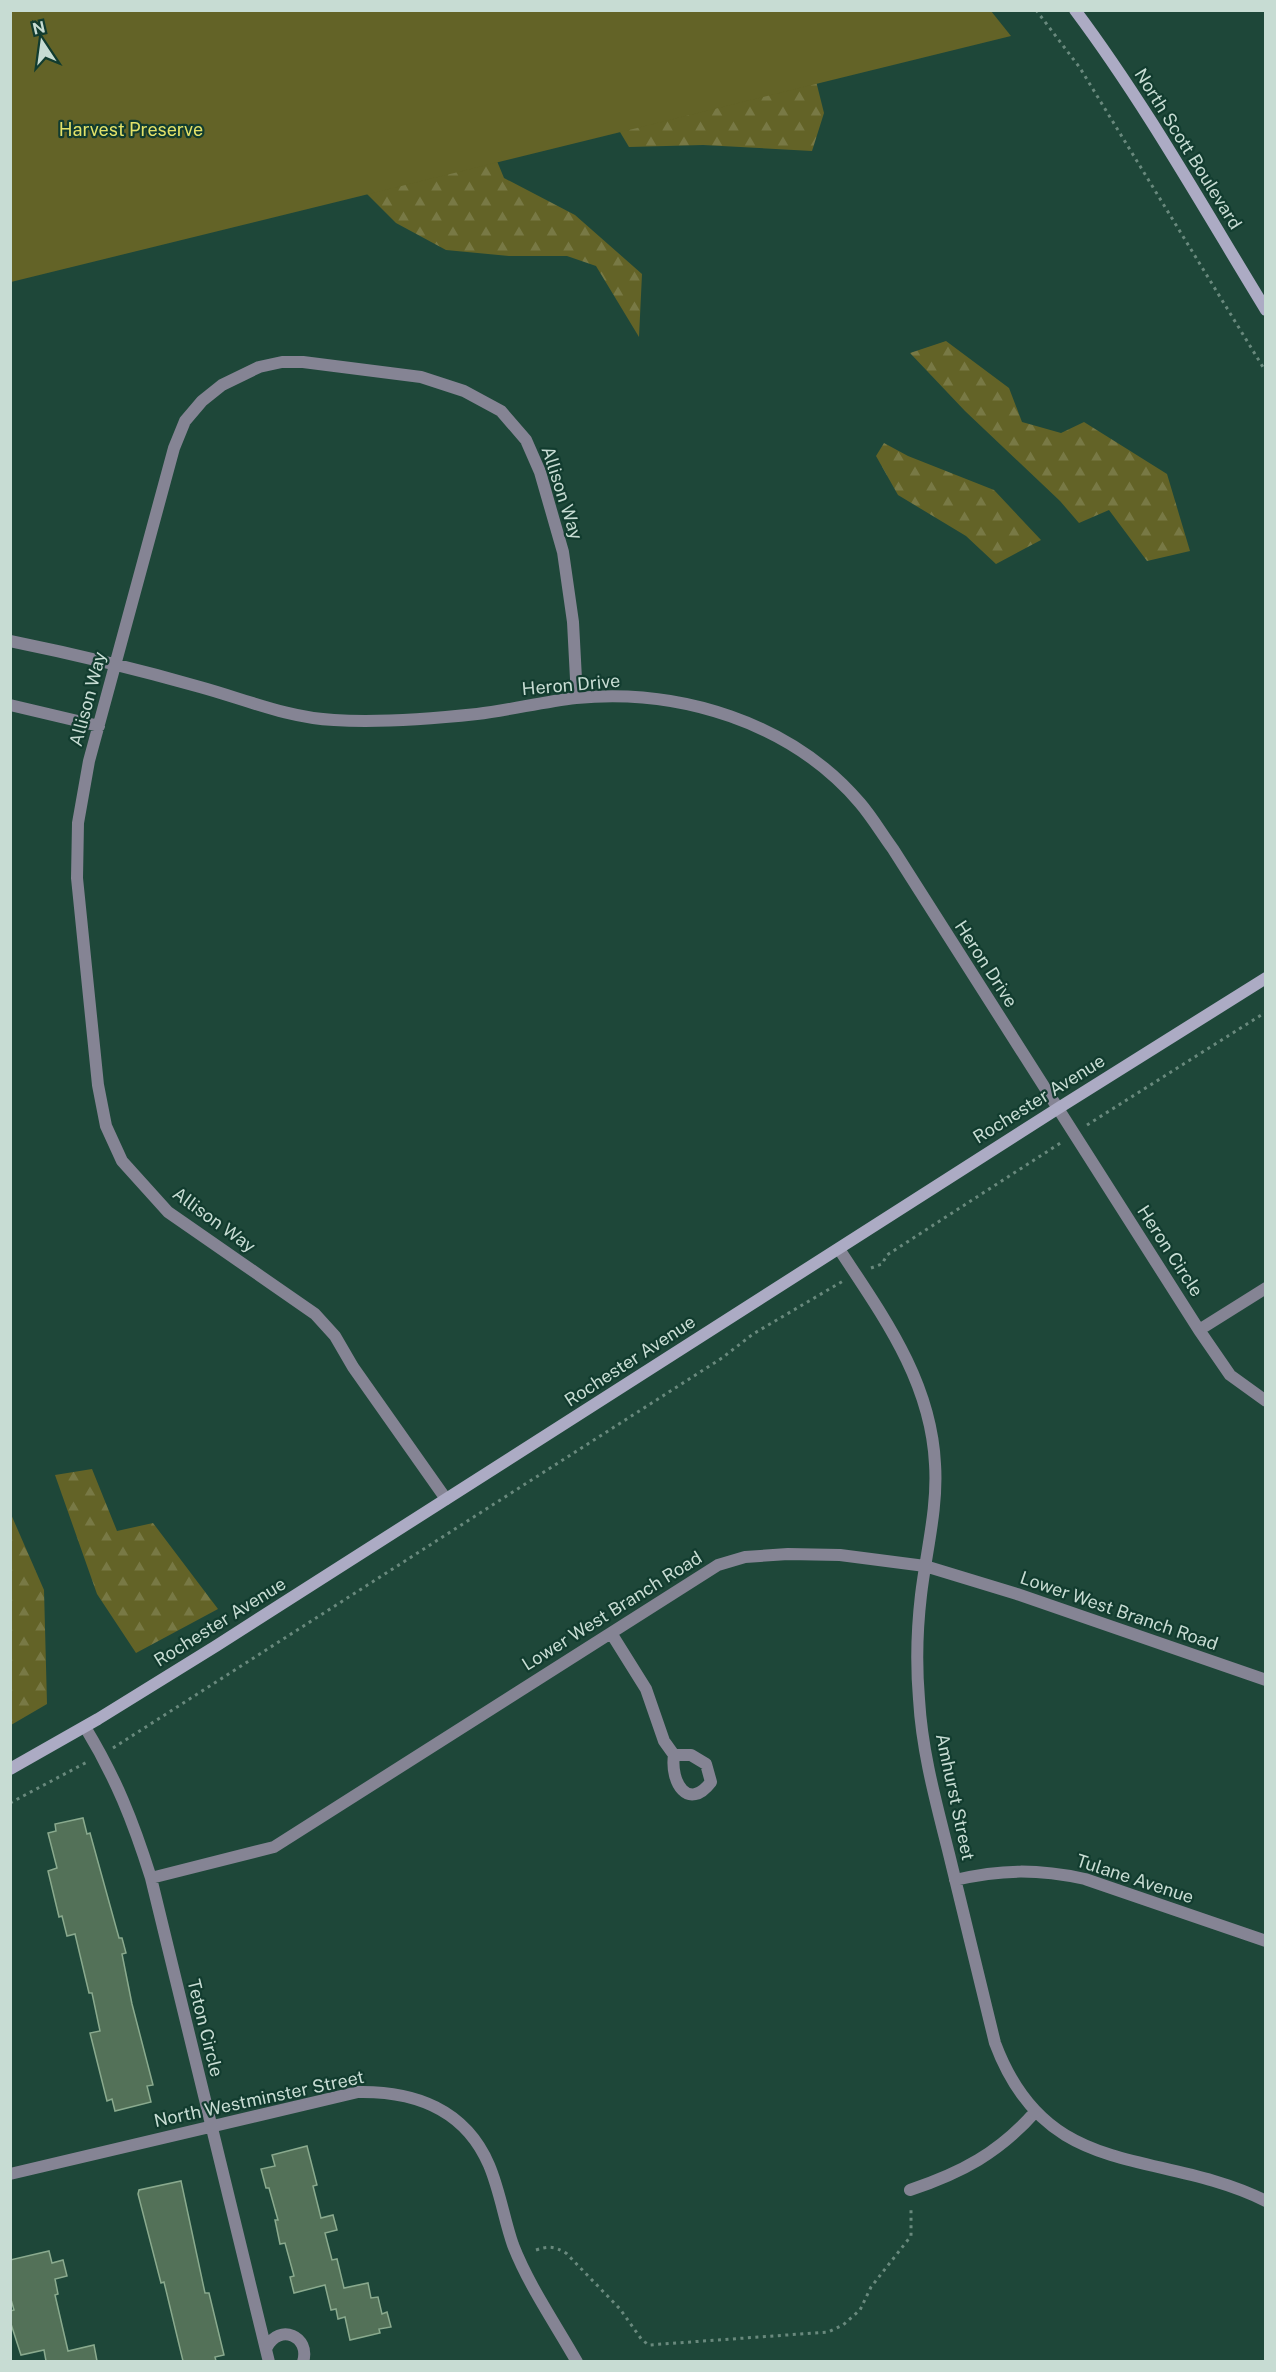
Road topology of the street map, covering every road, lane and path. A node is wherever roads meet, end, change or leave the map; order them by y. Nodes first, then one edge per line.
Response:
1 (1036, 10) edge
2 (1075, 10) edge
3 (1266, 310) edge
4 (1266, 372) edge
5 (10, 641) edge
6 (116, 663) junction
7 (577, 698) junction
8 (10, 705) edge
9 (99, 726) junction
10 (1266, 978) edge
11 (1266, 1012) edge
12 (1058, 1108) junction
13 (1074, 1134) junction
14 (839, 1249) junction
15 (855, 1274) junction
16 (1266, 1288) edge
17 (1199, 1330) junction
18 (1266, 1401) edge
19 (446, 1499) junction
20 (925, 1566) junction
21 (611, 1633) junction
22 (1266, 1680) edge
23 (85, 1726) junction
24 (102, 1754) junction
25 (674, 1755) dead end
26 (10, 1769) edge
27 (10, 1803) edge
28 (151, 1878) junction
29 (955, 1880) junction
30 (1266, 1941) edge
31 (1035, 2112) junction
32 (210, 2126) junction
33 (10, 2174) edge
34 (910, 2190) dead end
35 (1266, 2201) edge
36 (911, 2209) dead end
37 (536, 2250) dead end
38 (267, 2347) junction
39 (269, 2361) edge
40 (303, 2361) edge
41 (577, 2361) edge

1 - 4 path
2 - 3 main road, North Scott Boulevard
5 - 6 street, Heron Drive
6 - 7 street, Heron Drive
6 - 7 street, Allison Way
6 - 9 street, Allison Way
7 - 12 street, Heron Drive
8 - 9 street
9 - 19 street, Allison Way
10 - 12 main road, Rochester Avenue
11 - 13 path
12 - 13 street, Heron Circle
12 - 14 main road, Rochester Avenue
13 - 15 path
13 - 17 street, Heron Circle
14 - 15 street, Amhurst Street
14 - 19 main road, Rochester Avenue
15 - 20 street, Amhurst Street
15 - 24 path
16 - 17 street
17 - 18 street, Heron Circle
19 - 23 main road, Rochester Avenue
20 - 21 street, Lower West Branch Road
20 - 22 street, Lower West Branch Road
20 - 29 street, Amhurst Street
21 - 25 street
21 - 28 street, Lower West Branch Road
23 - 24 street, Teton Circle
23 - 26 main road, Rochester Avenue
24 - 27 path
24 - 28 street, Teton Circle
28 - 32 street, Teton Circle
29 - 30 street, Tulane Avenue
29 - 31 street, Amhurst Street
31 - 34 street
31 - 35 street, Amhurst Street
32 - 33 street, North Westminster Street
32 - 38 street, Teton Circle
32 - 41 street, North Westminster Street
36 - 37 path
38 - 39 street, Teton Circle
38 - 40 street

